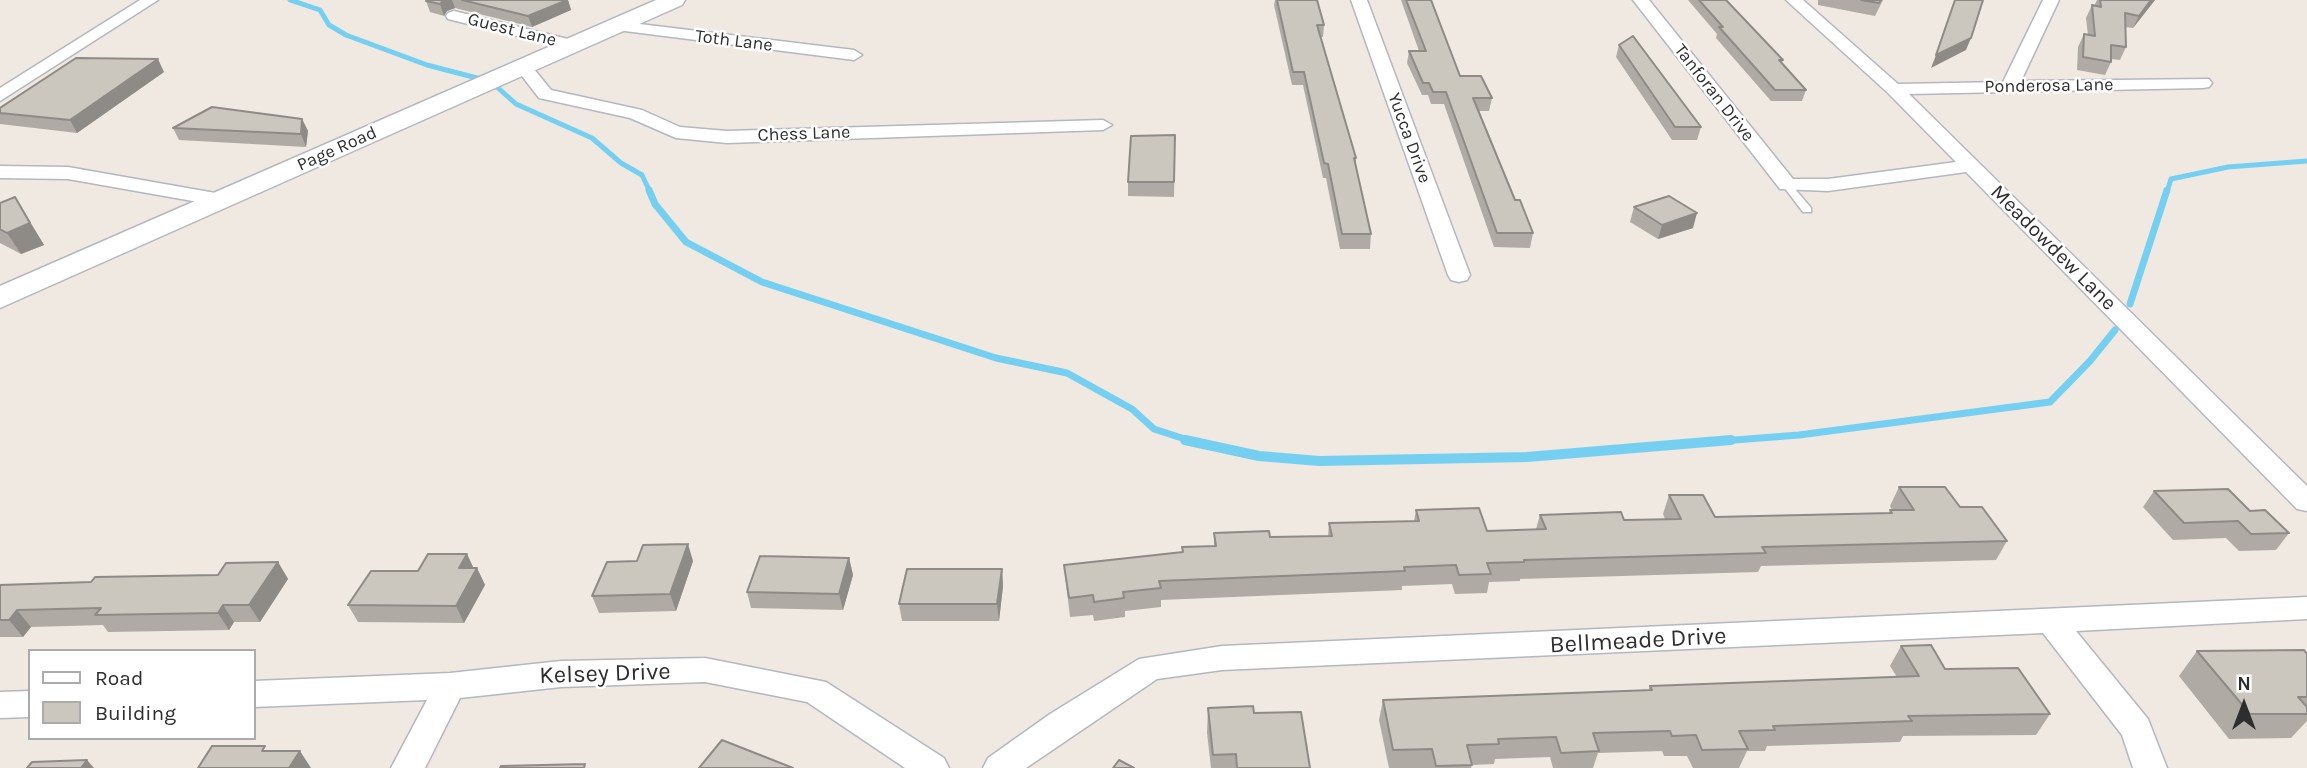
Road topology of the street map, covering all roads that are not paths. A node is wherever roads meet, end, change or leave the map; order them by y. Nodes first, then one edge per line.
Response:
1 (149, 0) edge
2 (674, 0) edge
3 (1359, 0) edge
4 (1641, 0) edge
5 (1794, 0) edge
6 (2051, 0) edge
7 (454, 16) dead end
8 (615, 26) junction
9 (570, 44) junction
10 (854, 55) dead end
11 (523, 66) junction
12 (2203, 83) dead end
13 (2010, 86) junction
14 (1894, 89) junction
15 (0, 96) edge
16 (1103, 125) dead end
17 (1971, 166) junction
18 (0, 172) edge
19 (1787, 186) junction
20 (221, 200) junction
21 (1807, 210) dead end
22 (1459, 275) dead end
23 (0, 299) edge
24 (2307, 502) edge
25 (2307, 608) edge
26 (2050, 620) junction
27 (450, 686) junction
28 (256, 694) edge
29 (28, 704) edge
30 (0, 705) edge
31 (408, 768) edge
32 (932, 768) edge
33 (1000, 768) edge
34 (2150, 768) edge

1 - 15 street
2 - 8 main road, Page Road
3 - 22 street, Yucca Drive
4 - 19 street, Tanforan Drive
5 - 14 street, Meadowdew Lane
6 - 13 street
7 - 9 street, Guest Lane
8 - 9 main road, Page Road
8 - 10 street, Toth Lane
9 - 11 main road, Page Road
11 - 16 street, Chess Lane
11 - 20 main road, Page Road
12 - 13 street, Ponderosa Lane
13 - 14 street, Ponderosa Lane
14 - 17 street, Meadowdew Lane
17 - 19 street
17 - 24 street, Meadowdew Lane
18 - 20 street
19 - 21 lane, Tanforan Drive
20 - 23 main road, Page Road
25 - 26 street, Bellmeade Drive
26 - 33 street, Bellmeade Drive
26 - 34 street
27 - 28 street, Kelsey Drive
27 - 31 street
27 - 32 street, Kelsey Drive
29 - 30 street

